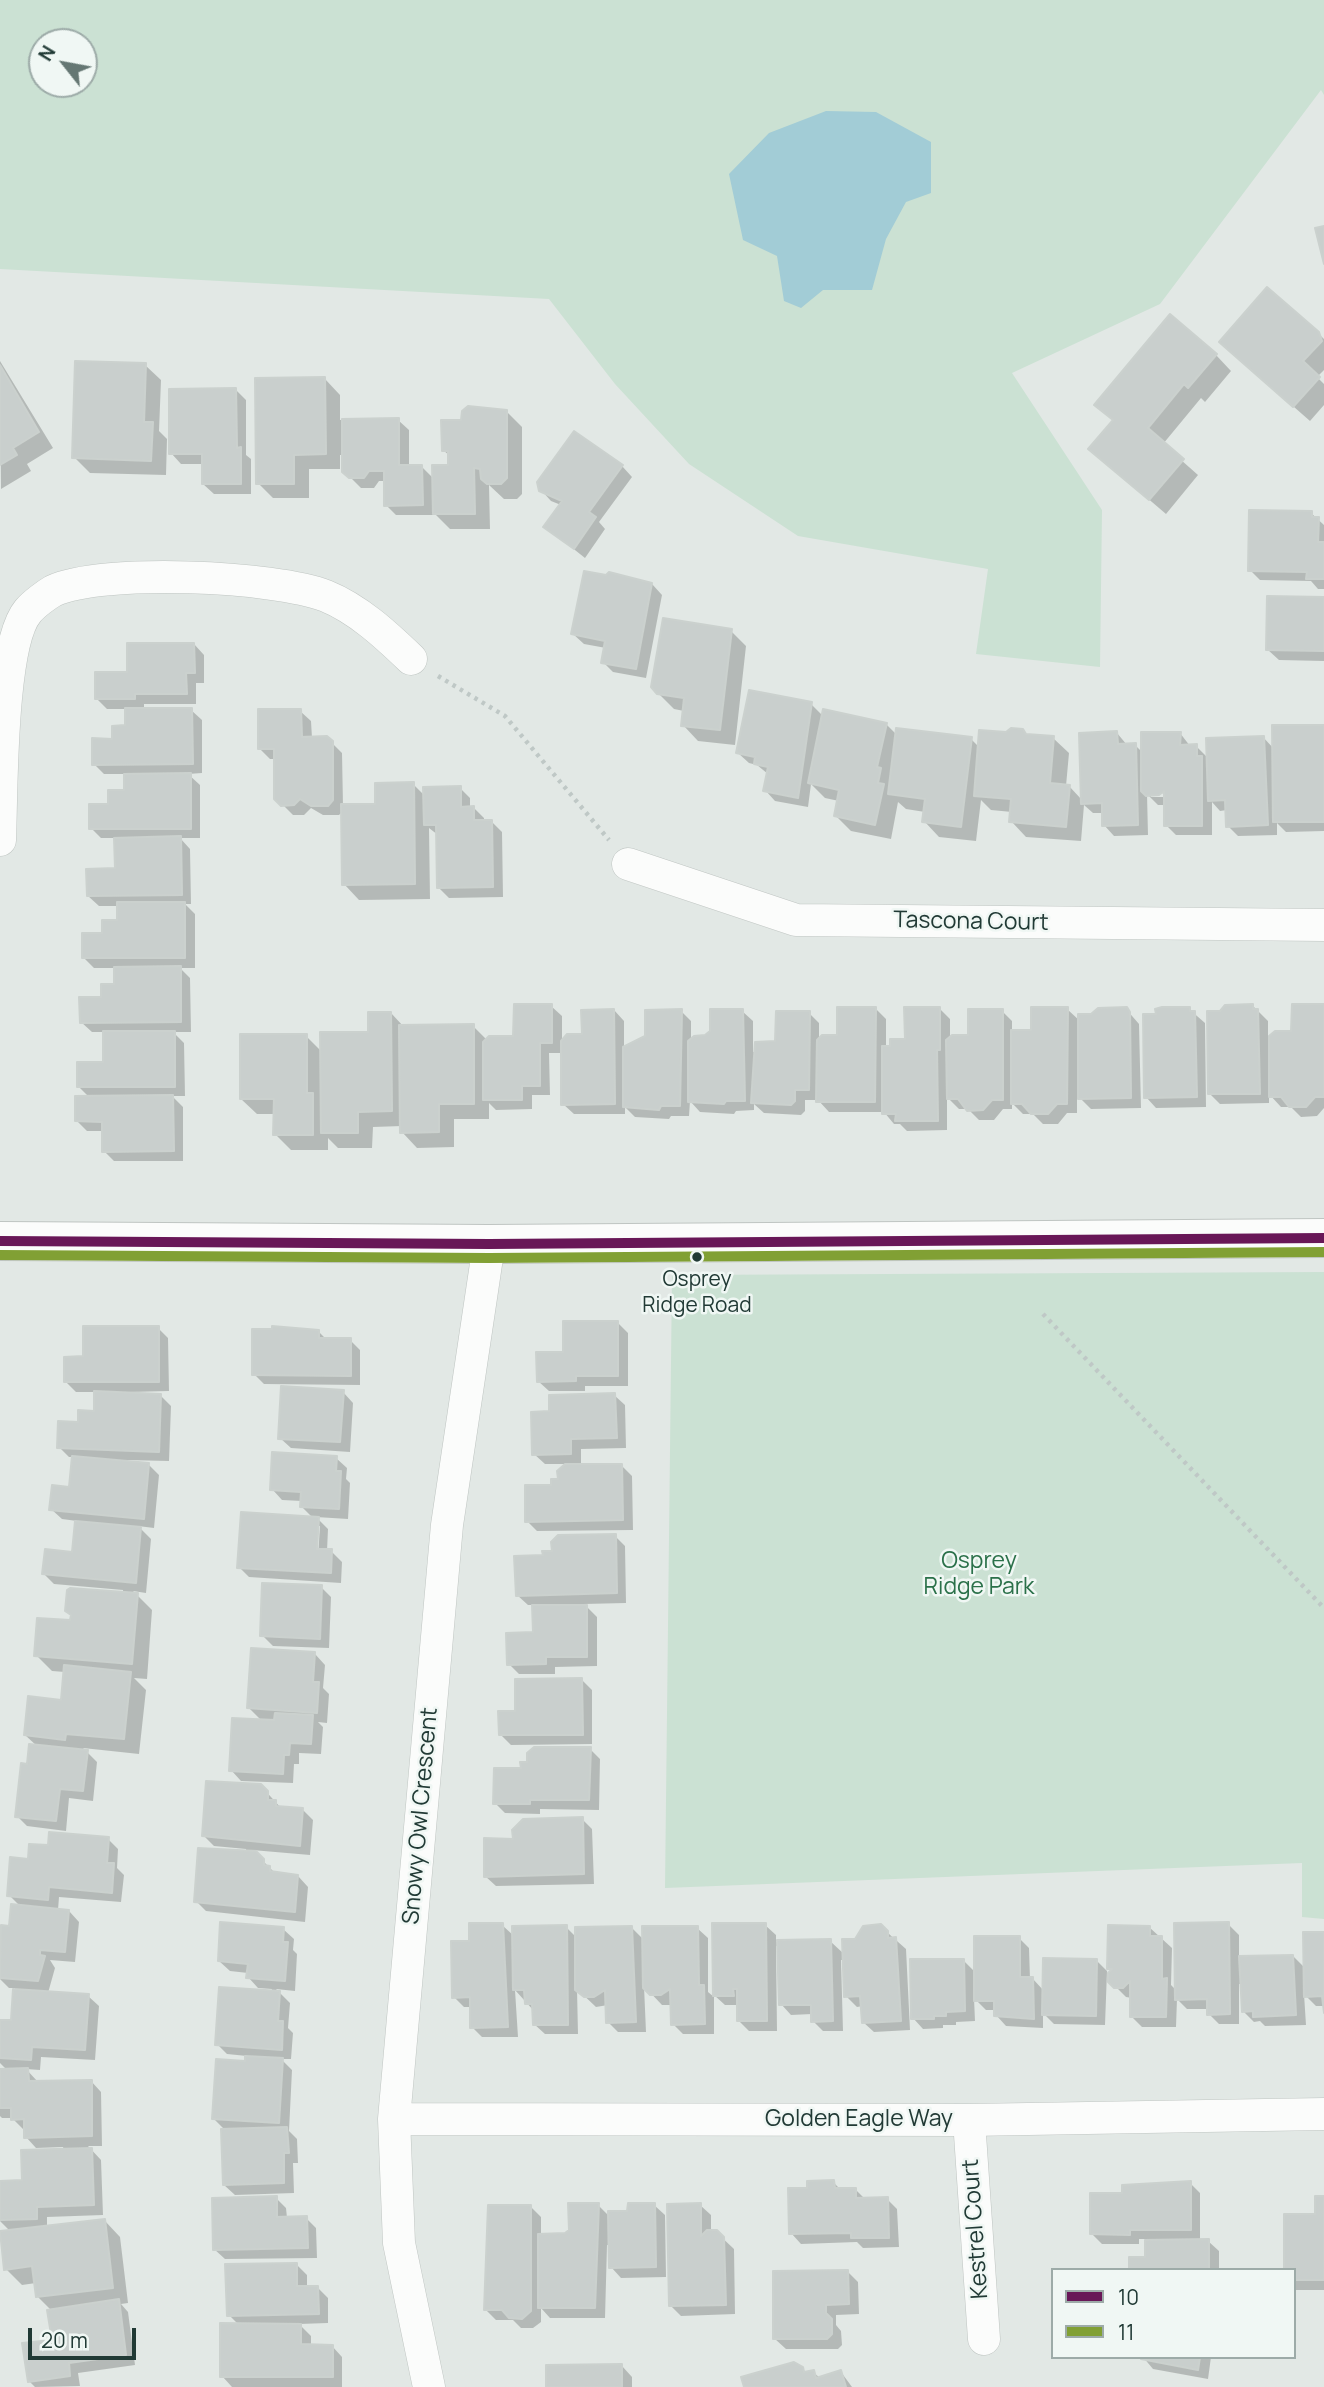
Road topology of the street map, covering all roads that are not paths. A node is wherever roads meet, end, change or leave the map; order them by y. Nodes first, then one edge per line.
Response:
1 (411, 659) road end
2 (0, 840) edge
3 (628, 864) road end
4 (1324, 925) edge
5 (1324, 1238) edge
6 (0, 1241) edge
7 (489, 1244) junction
8 (1324, 2114) edge
9 (394, 2119) junction
10 (969, 2120) junction
11 (984, 2339) dead end
12 (429, 2387) edge

1 - 2 street
3 - 4 street, Tascona Court
5 - 7 street
6 - 7 street
7 - 9 street, Snowy Owl Crescent
8 - 10 street, Golden Eagle Way
9 - 10 street, Golden Eagle Way
9 - 12 street, Snowy Owl Crescent
10 - 11 street, Kestrel Court

